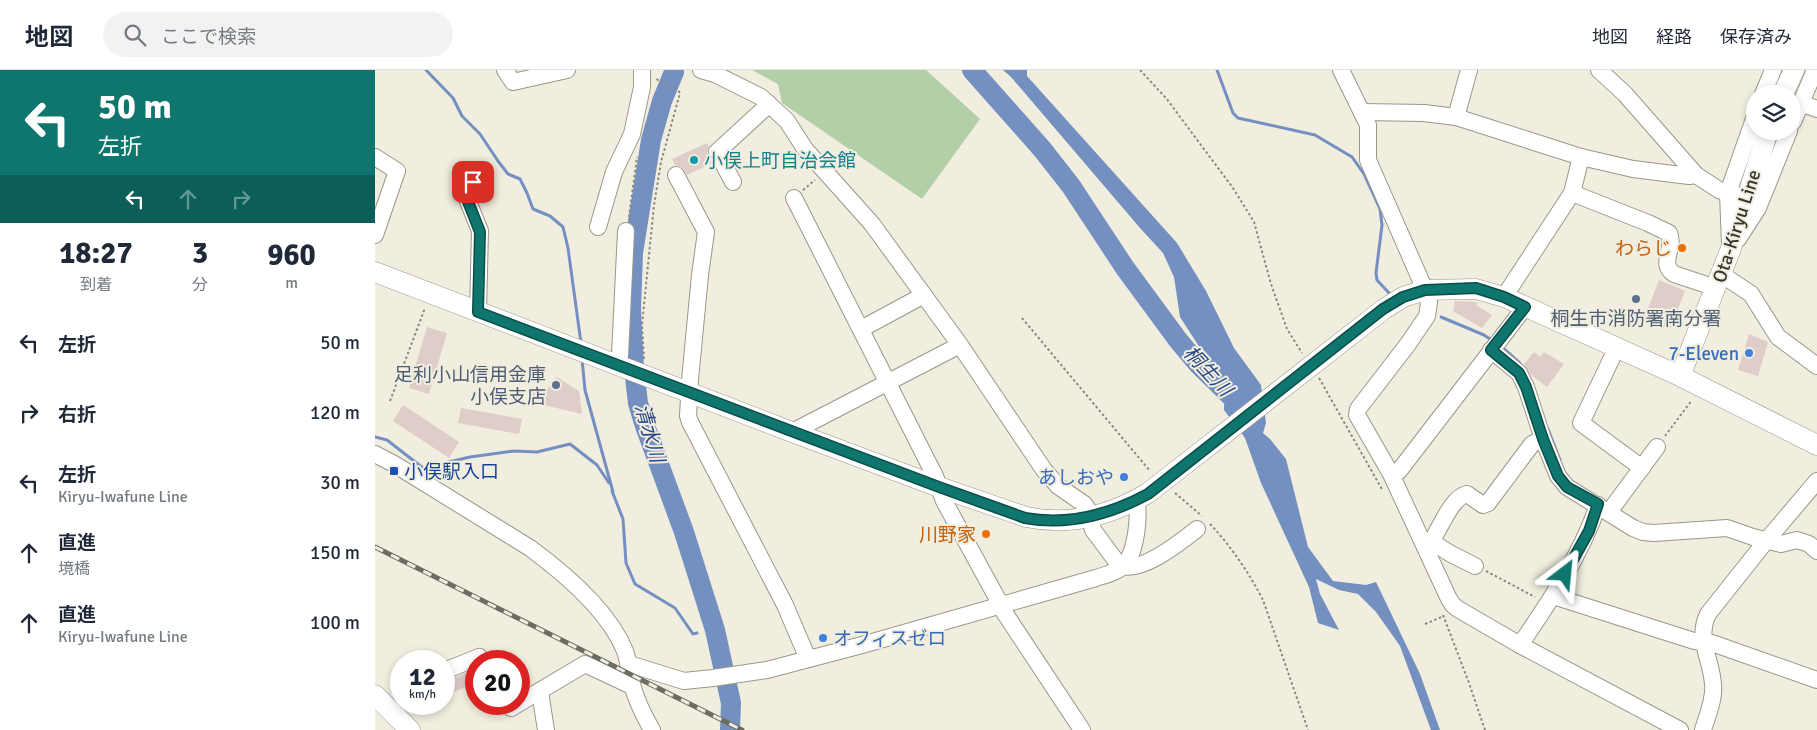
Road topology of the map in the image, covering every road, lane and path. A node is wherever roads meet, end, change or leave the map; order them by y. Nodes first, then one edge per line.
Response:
1 (505, 70) edge
2 (567, 70) edge
3 (642, 70) edge
4 (701, 70) edge
5 (1140, 70) edge
6 (1341, 70) edge
7 (1469, 70) edge
8 (1599, 70) edge
9 (1773, 70) edge
10 (1794, 70) edge
11 (1815, 70) edge
12 (662, 81) dead end
13 (1767, 85) edge
14 (1793, 85) edge
15 (1801, 87) edge
16 (1801, 102) edge
17 (768, 103) junction
18 (1817, 109) edge
19 (1363, 112) junction
20 (1456, 117) junction
21 (630, 138) junction
22 (1747, 140) edge
23 (1765, 140) edge
24 (1783, 140) edge
25 (375, 157) edge
26 (1581, 157) junction
27 (480, 171) dead end
28 (825, 172) junction
29 (677, 175) dead end
30 (1696, 175) junction
31 (733, 182) dead end
32 (1572, 193) junction
33 (794, 198) joint
34 (1745, 198) junction
35 (598, 227) dead end
36 (626, 231) joint
37 (375, 235) edge
38 (375, 272) edge
39 (1719, 281) junction
40 (1425, 290) junction
41 (431, 294) junction
42 (924, 296) junction
43 (1504, 297) junction
44 (1525, 307) junction
45 (478, 312) junction
46 (1022, 318) dead end
47 (861, 329) junction
48 (960, 345) junction
49 (1617, 347) junction
50 (1491, 350) junction
51 (1302, 353) dead end
52 (620, 365) junction
53 (1817, 366) edge
54 (645, 375) junction
55 (1308, 375) junction
56 (1680, 376) junction
57 (889, 383) junction
58 (690, 392) junction
59 (1695, 396) dead end
60 (390, 401) dead end
61 (793, 432) junction
62 (1543, 439) junction
63 (1817, 445) edge
64 (1657, 447) joint
65 (375, 454) edge
66 (1642, 468) junction
67 (1391, 474) junction
68 (1817, 482) edge
69 (1164, 483) junction
70 (939, 487) junction
71 (1386, 498) dead end
72 (1136, 500) junction
73 (1603, 508) junction
74 (1089, 516) junction
75 (1204, 524) junction
76 (1765, 541) junction
77 (1429, 545) junction
78 (1817, 551) edge
79 (1475, 566) joint
80 (1122, 567) junction
81 (1552, 596) junction
82 (1000, 605) junction
83 (1439, 608) dead end
84 (1440, 617) dead end
85 (1425, 624) dead end
86 (1703, 641) junction
87 (1521, 645) junction
88 (808, 659) junction
89 (629, 664) junction
90 (1817, 680) edge
91 (632, 686) junction
92 (540, 692) junction
93 (375, 695) edge
94 (530, 698) edge
95 (390, 704) edge
96 (401, 715) edge
97 (410, 730) edge
98 (545, 730) edge
99 (651, 730) edge
100 (1082, 730) edge
101 (1308, 730) edge
102 (1485, 730) edge
103 (1679, 730) edge
104 (1703, 730) edge

1 - 2 street
3 - 21 street
4 - 17 street
5 - 51 path
6 - 19 street
7 - 20 street
8 - 30 street
9 - 13 street
10 - 14 main road
11 - 15 street
12 - 54 path
16 - 18 street
17 - 28 street
17 - 31 street
19 - 20 street
19 - 40 street
20 - 26 street
21 - 35 street
21 - 36 path
22 - 34 street
23 - 34 main road, Ota-Kiryu Line
24 - 34 street
25 - 37 street
26 - 30 street
26 - 32 street
27 - 45 street
28 - 33 path
28 - 42 street
29 - 58 street
30 - 34 street
32 - 39 street
32 - 43 street
33 - 47 street
34 - 39 main road, Ota-Kiryu Line
36 - 52 street
38 - 41 main road
39 - 53 street
39 - 56 main road, Ota-Kiryu Line
40 - 43 main road
40 - 55 main road
40 - 67 street
41 - 45 main road
41 - 60 path
42 - 47 street
42 - 48 street
43 - 44 main road
44 - 49 main road
44 - 50 street
45 - 52 main road
46 - 69 path
47 - 57 street
48 - 57 street
48 - 74 street
49 - 56 main road
49 - 66 street
50 - 62 street
50 - 67 street
52 - 54 main road
54 - 58 main road
55 - 69 main road
55 - 71 path
56 - 63 main road
57 - 61 street
57 - 70 street
58 - 61 main road
58 - 88 street
59 - 64 path
61 - 70 main road
62 - 73 street
62 - 77 street
64 - 66 street
65 - 89 street
66 - 73 street
67 - 77 street
68 - 76 street
69 - 72 main road
69 - 75 path
70 - 74 main road
70 - 82 street
72 - 74 main road
72 - 80 street
73 - 76 street
73 - 81 street
74 - 80 street
75 - 80 street
75 - 101 path
76 - 78 street
76 - 86 street
77 - 79 street
77 - 87 street
79 - 81 path
80 - 82 street
81 - 86 street
81 - 87 street
82 - 88 street
82 - 100 street
83 - 102 path
84 - 85 path
86 - 90 street
86 - 104 street
87 - 103 street
88 - 89 street
89 - 91 street
91 - 92 street
91 - 99 street
92 - 94 street
92 - 98 street
93 - 95 main road
96 - 97 main road

